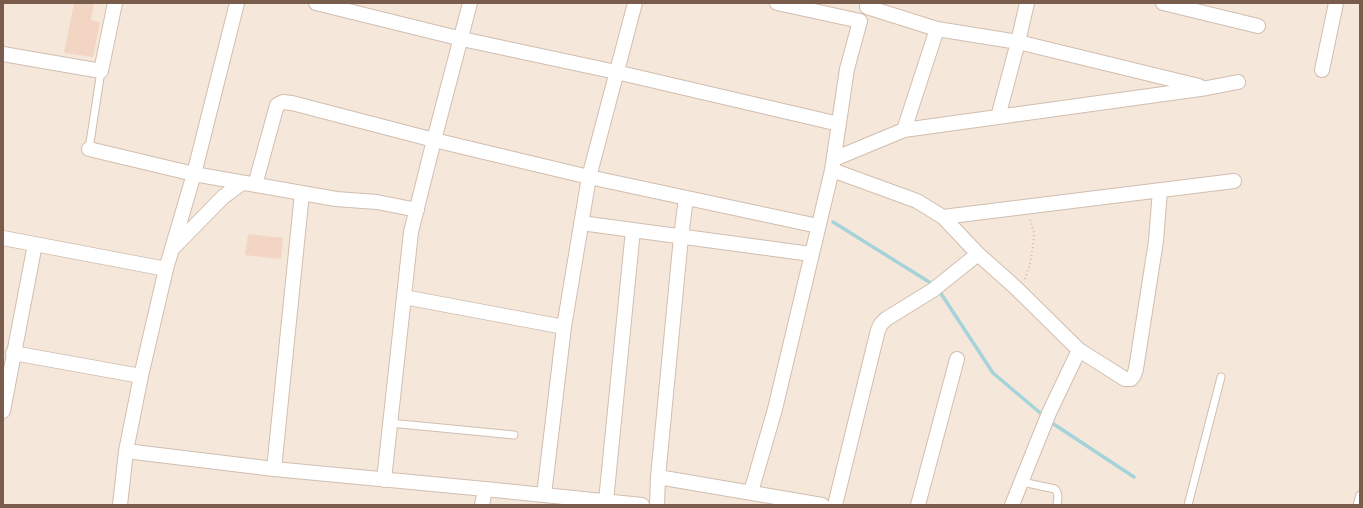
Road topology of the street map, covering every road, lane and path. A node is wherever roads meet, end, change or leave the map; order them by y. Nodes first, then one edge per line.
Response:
1 (116, 3) edge
2 (237, 3) edge
3 (316, 3) edge
4 (470, 3) edge
5 (635, 3) edge
6 (777, 3) edge
7 (1027, 3) edge
8 (1163, 3) edge
9 (1336, 3) edge
10 (868, 5) edge
11 (860, 21) junction
12 (1258, 26) dead end
13 (937, 29) junction
14 (462, 39) junction
15 (1018, 42) junction
16 (3, 54) edge
17 (1322, 70) dead end
18 (101, 71) junction
19 (616, 72) junction
20 (1238, 82) dead end
21 (1207, 88) junction
22 (998, 117) junction
23 (839, 124) junction
24 (904, 130) junction
25 (434, 140) junction
26 (89, 149) joint
27 (833, 165) junction
28 (194, 174) junction
29 (589, 177) junction
30 (1234, 181) dead end
31 (248, 184) junction
32 (1160, 190) junction
33 (302, 193) junction
34 (686, 198) junction
35 (1026, 206) junction
36 (417, 210) junction
37 (943, 217) junction
38 (581, 223) junction
39 (818, 226) junction
40 (633, 230) junction
41 (681, 236) junction
42 (3, 238) edge
43 (34, 244) junction
44 (172, 248) junction
45 (811, 254) junction
46 (978, 254) junction
47 (166, 269) junction
48 (1021, 293) junction
49 (404, 297) junction
50 (564, 327) junction
51 (1079, 350) junction
52 (13, 353) junction
53 (957, 359) dead end
54 (141, 376) junction
55 (1221, 377) dead end
56 (3, 411) edge
57 (390, 424) junction
58 (514, 435) dead end
59 (126, 451) junction
60 (274, 469) junction
61 (658, 478) junction
62 (384, 480) junction
63 (1022, 482) junction
64 (485, 489) junction
65 (751, 492) junction
66 (1360, 495) edge
67 (544, 496) junction
68 (606, 501) junction
69 (120, 505) edge
70 (482, 505) edge
71 (642, 505) edge
72 (657, 505) edge
73 (822, 505) edge
74 (835, 505) edge
75 (918, 505) edge
76 (1012, 505) edge
77 (1057, 505) edge
78 (1188, 505) edge
79 (1357, 505) edge

1 - 18 street
2 - 28 street
3 - 14 street
4 - 14 street
5 - 19 street
6 - 11 street
7 - 15 street
8 - 12 street
9 - 17 street
10 - 11 street
10 - 13 street
11 - 23 street
13 - 15 street
13 - 24 street
14 - 19 street
14 - 25 street
15 - 21 street
15 - 22 street
16 - 18 street
18 - 26 lane
19 - 23 street
19 - 29 street
20 - 21 street
21 - 22 street
22 - 24 street
23 - 27 street
24 - 27 street
25 - 29 street
25 - 31 street
25 - 36 street
26 - 28 street
27 - 37 street
27 - 39 street
28 - 31 street
28 - 44 street
29 - 34 street
29 - 38 street
30 - 32 street
31 - 33 street
31 - 44 street
32 - 35 street
32 - 51 street
33 - 36 street
33 - 60 street
34 - 39 street
34 - 41 street
35 - 37 street
35 - 48 path
36 - 49 street
37 - 46 street
38 - 40 street
38 - 50 street
39 - 45 street
40 - 41 street
40 - 68 street
41 - 45 street
41 - 61 street
42 - 43 street
43 - 47 street
43 - 52 street
44 - 47 street
45 - 65 street
46 - 48 street
46 - 74 street
47 - 54 street
48 - 51 street
49 - 50 street
49 - 57 street
50 - 67 street
51 - 63 street
52 - 54 street
52 - 56 street
53 - 75 street
54 - 59 street
55 - 78 lane
57 - 58 lane
57 - 62 street
59 - 60 street
59 - 69 street
60 - 62 street
61 - 65 street
61 - 72 street
62 - 64 street
63 - 76 street
63 - 77 lane
64 - 67 street
64 - 70 street
65 - 73 street
66 - 79 lane
67 - 68 street
68 - 71 street

